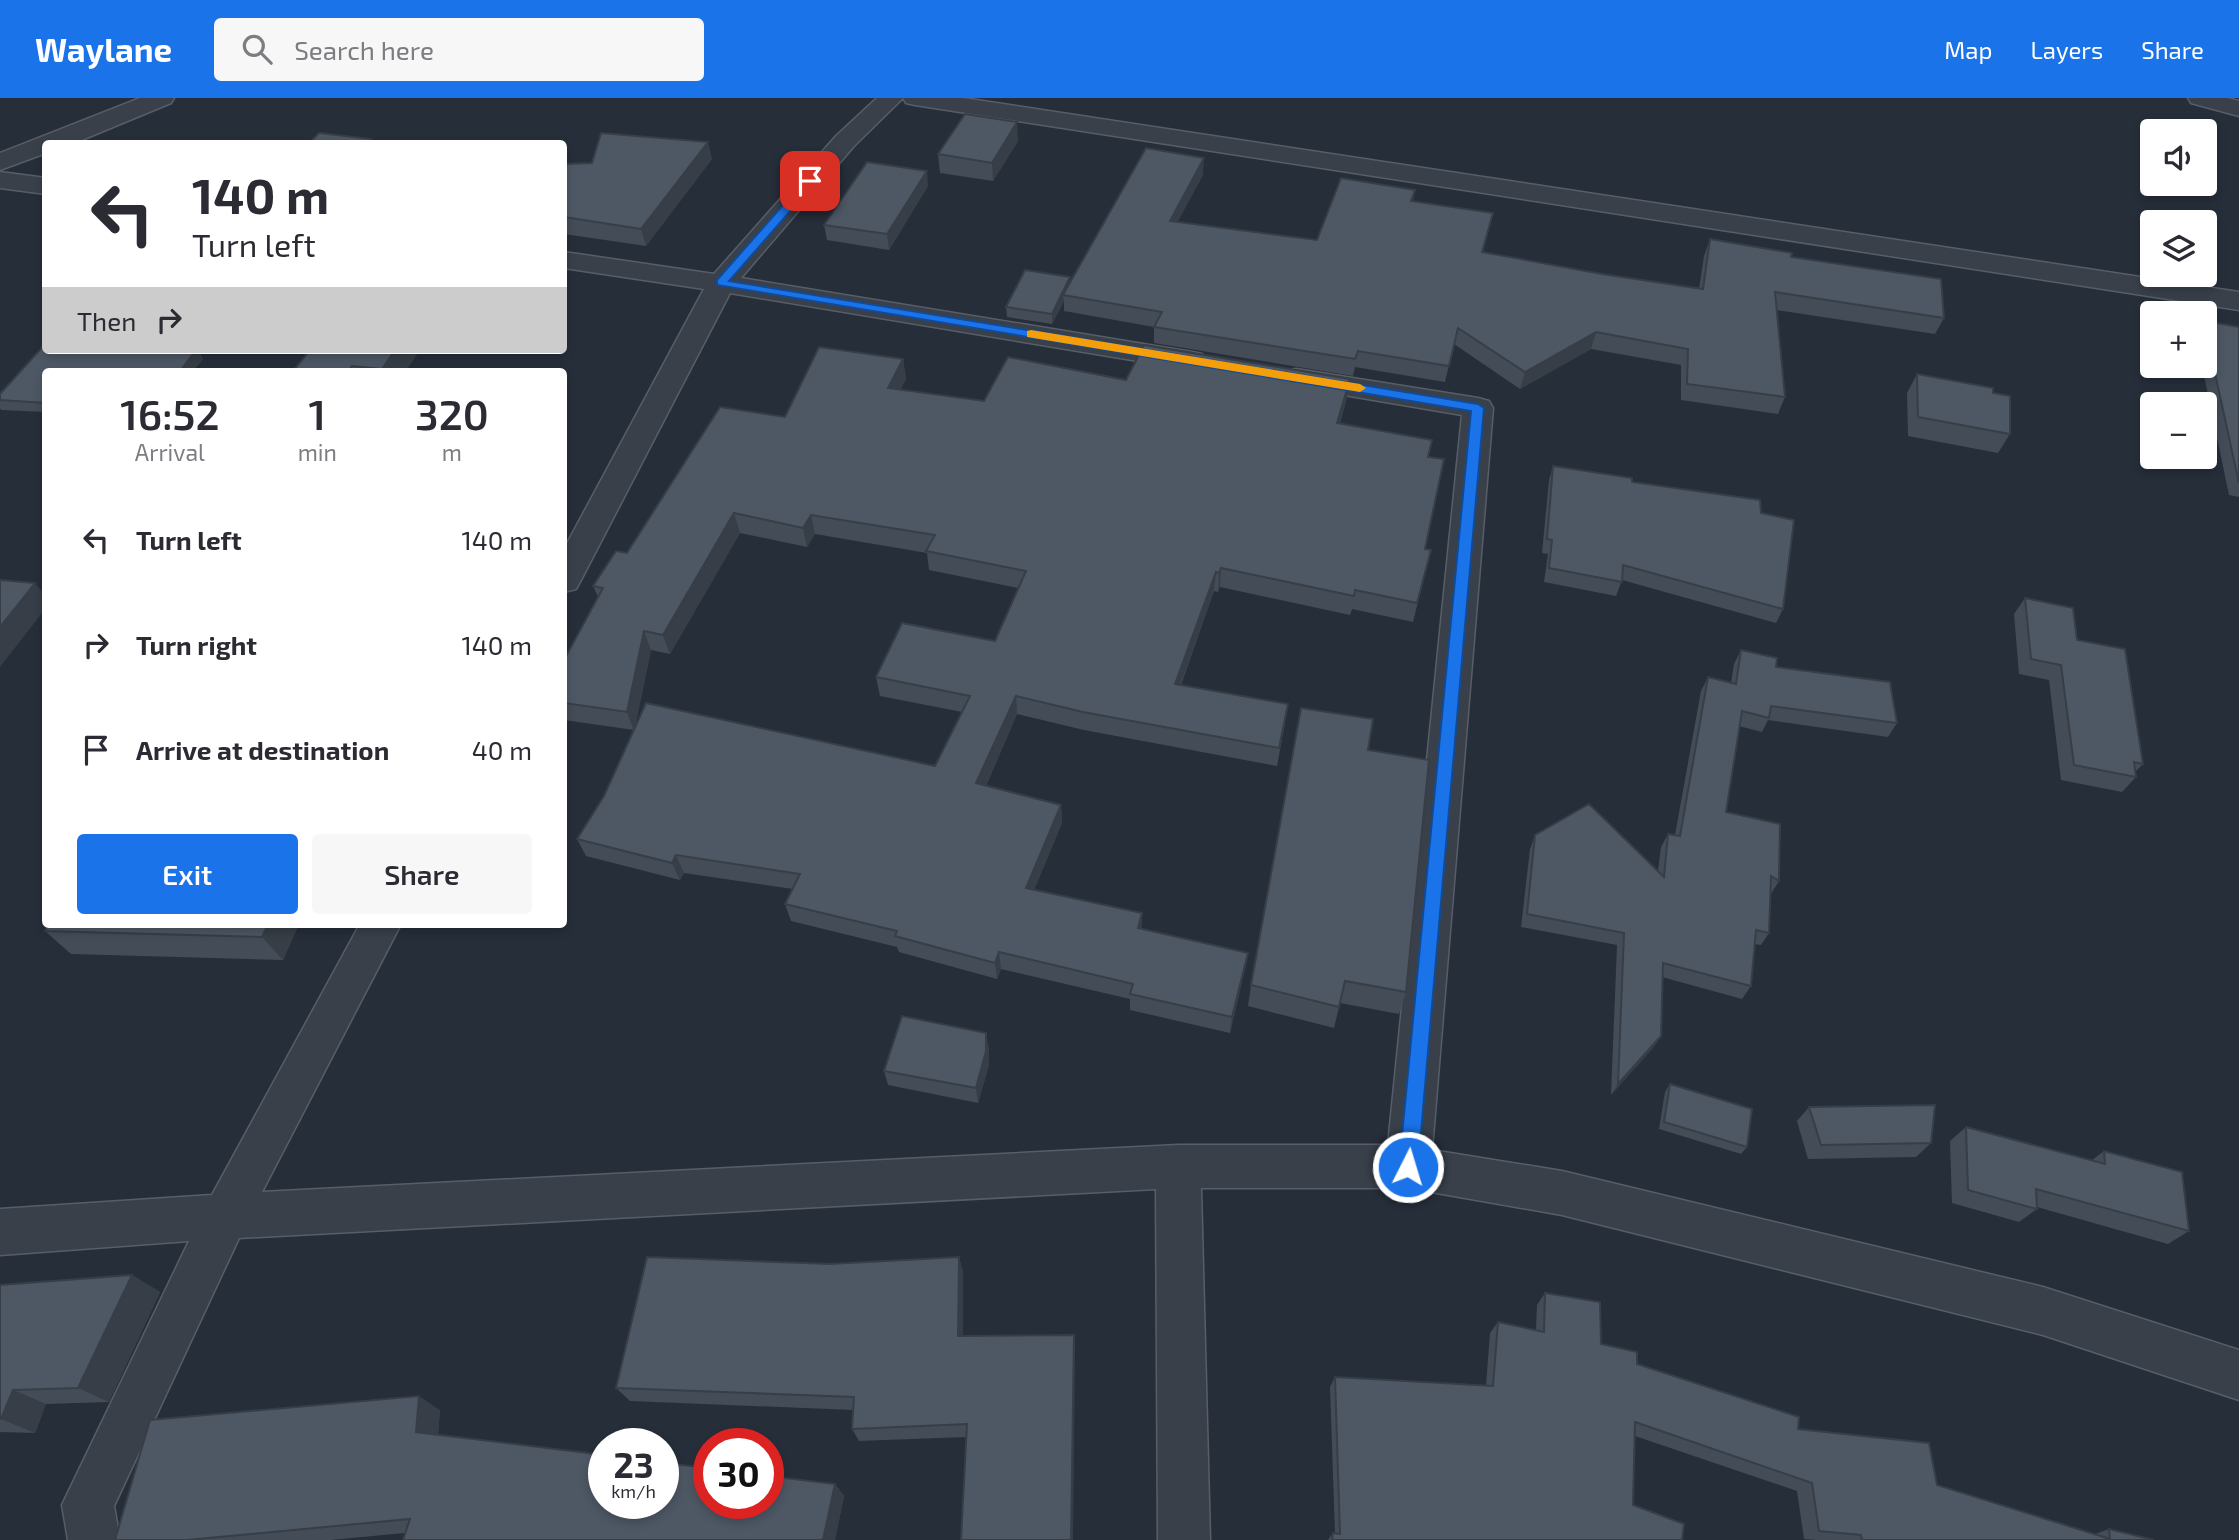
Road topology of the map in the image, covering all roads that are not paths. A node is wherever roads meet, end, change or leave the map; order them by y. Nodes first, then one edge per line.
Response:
1 (162, 98) edge
2 (891, 98) edge
3 (915, 98) edge
4 (2200, 98) edge
5 (2239, 109) edge
6 (57, 140) edge
7 (42, 146) edge
8 (0, 163) edge
9 (0, 180) edge
10 (42, 186) edge
11 (567, 260) edge
12 (721, 283) junction
13 (2239, 301) edge
14 (1216, 365) edge
15 (1271, 374) edge
16 (567, 574) edge
17 (379, 928) edge
18 (1178, 1166) junction
19 (1408, 1167) junction
20 (225, 1216) junction
21 (0, 1232) edge
22 (2239, 1375) edge
23 (94, 1540) edge
24 (1184, 1540) edge

1 - 6 street
2 - 12 street
3 - 13 street
4 - 5 street
7 - 8 street
9 - 10 street
11 - 12 street
12 - 14 street
12 - 16 street
15 - 19 street
17 - 20 street
18 - 19 street
18 - 20 street
18 - 24 street
19 - 22 street
20 - 21 street
20 - 23 street

